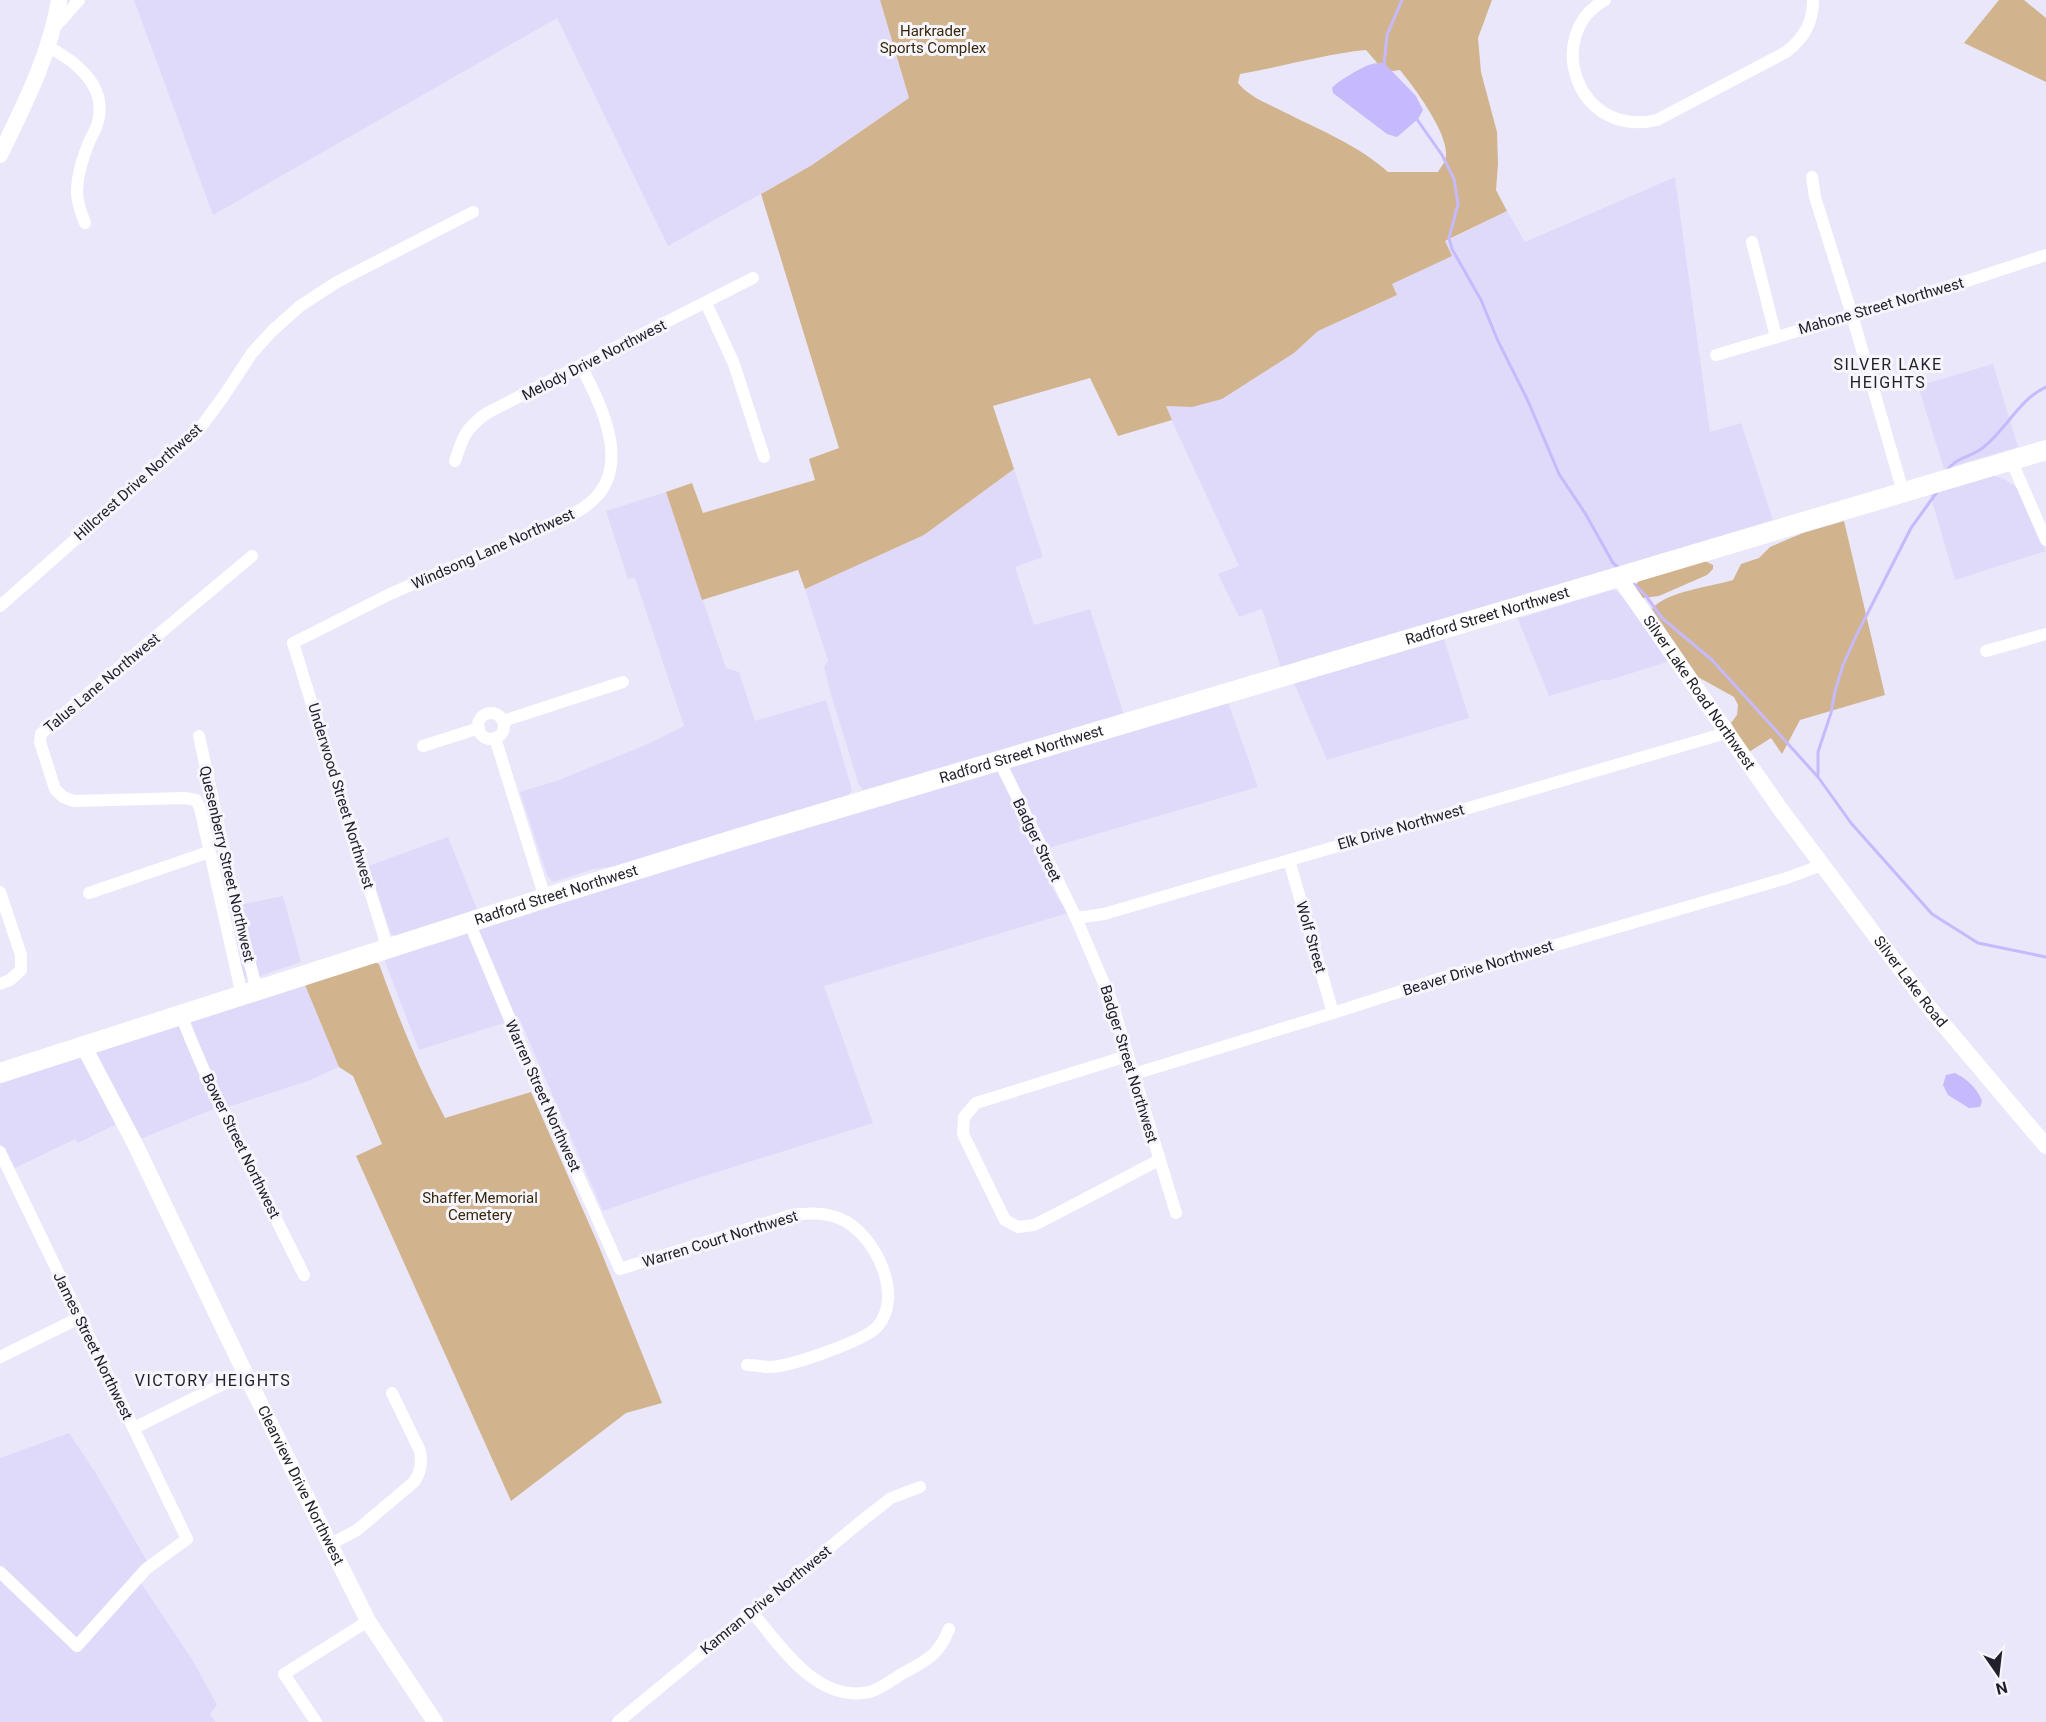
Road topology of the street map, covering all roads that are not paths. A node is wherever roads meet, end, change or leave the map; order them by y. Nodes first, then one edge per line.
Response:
1 (58, 0) edge
2 (79, 0) edge
3 (1605, 0) edge
4 (1813, 0) edge
5 (55, 27) junction
6 (48, 47) junction
7 (0, 155) edge
8 (1812, 177) dead end
9 (473, 212) dead end
10 (85, 223) dead end
11 (1752, 242) dead end
12 (2046, 255) edge
13 (753, 278) dead end
14 (706, 303) junction
15 (1852, 315) junction
16 (1776, 337) junction
17 (1716, 355) dead end
18 (581, 366) junction
19 (2046, 450) edge
20 (764, 457) dead end
21 (455, 460) dead end
22 (2011, 460) junction
23 (1903, 492) junction
24 (2046, 540) edge
25 (252, 556) dead end
26 (1618, 576) junction
27 (0, 606) edge
28 (2046, 634) edge
29 (292, 643) joint
30 (1986, 651) dead end
31 (623, 682) dead end
32 (503, 721) junction
33 (479, 728) junction
34 (1726, 733) junction
35 (199, 736) dead end
36 (495, 738) junction
37 (423, 746) dead end
38 (999, 760) junction
39 (1781, 810) joint
40 (209, 852) junction
41 (1289, 860) junction
42 (1822, 866) junction
43 (0, 892) edge
44 (88, 893) dead end
45 (545, 898) junction
46 (1076, 918) junction
47 (469, 922) junction
48 (388, 948) junction
49 (0, 984) edge
50 (250, 993) junction
51 (1333, 1013) junction
52 (181, 1015) junction
53 (84, 1047) junction
54 (1127, 1056) junction
55 (0, 1072) edge
56 (1134, 1074) junction
57 (2046, 1146) edge
58 (0, 1152) edge
59 (1159, 1160) junction
60 (1176, 1213) dead end
61 (620, 1269) joint
62 (304, 1275) dead end
63 (79, 1318) junction
64 (0, 1357) edge
65 (747, 1365) dead end
66 (245, 1373) junction
67 (392, 1393) dead end
68 (134, 1428) junction
69 (920, 1487) dead end
70 (329, 1545) junction
71 (0, 1572) edge
72 (752, 1612) junction
73 (368, 1621) junction
74 (949, 1629) dead end
75 (316, 1722) edge
76 (435, 1722) edge
77 (618, 1722) edge

1 - 5 street
2 - 5 street
3 - 4 street
5 - 6 street
6 - 7 street
6 - 10 street
8 - 15 street
9 - 27 street, Hillcrest Drive Northwest
11 - 16 street
12 - 15 street, Mahone Street Northwest
13 - 14 street, Melody Drive Northwest
14 - 18 street, Melody Drive Northwest
14 - 20 street
15 - 16 street, Mahone Street Northwest
15 - 23 street
16 - 17 street, Mahone Street Northwest
18 - 21 street, Melody Drive Northwest
18 - 29 street, Windsong Lane Northwest
19 - 22 main road, Radford Street Northwest
22 - 23 main road, Radford Street Northwest
22 - 24 street
23 - 26 main road, Radford Street Northwest
25 - 40 street, Talus Lane Northwest
26 - 34 street, Silver Lake Road Northwest
26 - 38 main road, Radford Street Northwest
28 - 30 street
29 - 48 street, Underwood Street Northwest
31 - 32 street
32 - 33 street
32 - 36 street
33 - 36 street
33 - 37 street
34 - 39 street, Silver Lake Road Northwest
34 - 41 street, Elk Drive Northwest
35 - 50 street, Quesenberry Street Northwest
36 - 45 street
38 - 45 main road, Radford Street Northwest
38 - 46 street, Badger Street
39 - 42 street, Silver Lake Road
40 - 44 street
40 - 50 street, Talus Lane Northwest
41 - 46 street, Elk Drive Northwest
41 - 51 street, Wolf Street
42 - 51 street, Beaver Drive Northwest
42 - 57 street, Silver Lake Road
43 - 49 street
45 - 47 main road, Radford Street Northwest
46 - 54 street, Badger Street Northwest
47 - 48 main road, Radford Street Northwest
47 - 61 street, Warren Street Northwest
48 - 50 main road, Radford Street Northwest
50 - 52 main road, Radford Street Northwest
51 - 56 street, Beaver Drive Northwest
52 - 53 main road, Radford Street Northwest
52 - 62 street, Bower Street Northwest
53 - 55 main road, Radford Street Northwest
53 - 66 street, Clearview Drive Northwest
54 - 56 street, Badger Street Northwest
54 - 59 street
56 - 59 street, Badger Street Northwest
58 - 63 street, James Street Northwest
59 - 60 street, Badger Street Northwest
61 - 65 street, Warren Court Northwest
63 - 64 street
63 - 68 street, James Street Northwest
66 - 68 street
66 - 70 street, Clearview Drive Northwest
67 - 70 street
68 - 71 street, James Street Northwest
69 - 72 street, Kamran Drive Northwest
70 - 73 street, Clearview Drive Northwest
72 - 74 street
72 - 77 street, Kamran Drive Northwest
73 - 75 street
73 - 76 street, Clearview Drive Northwest

